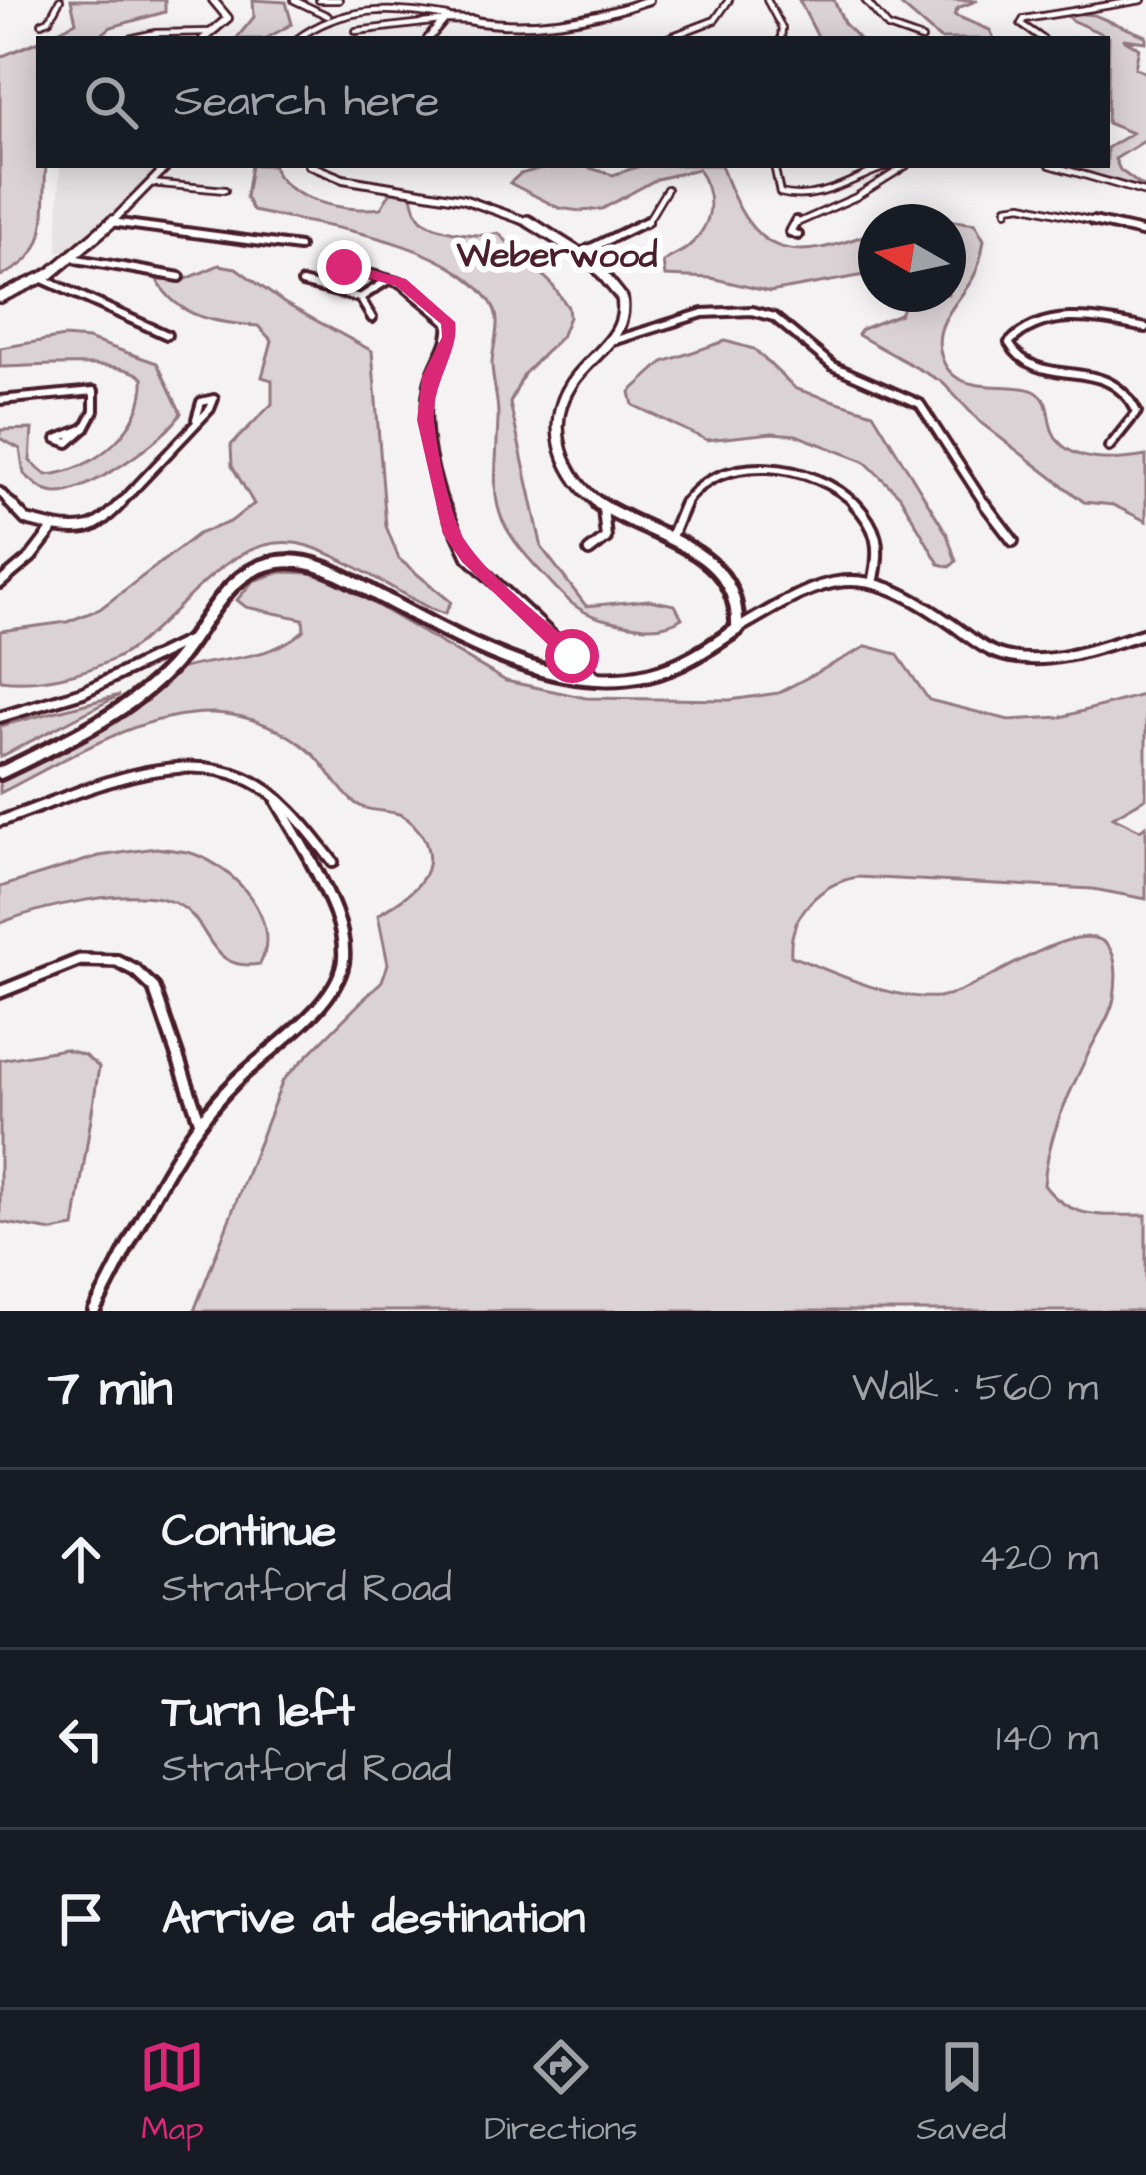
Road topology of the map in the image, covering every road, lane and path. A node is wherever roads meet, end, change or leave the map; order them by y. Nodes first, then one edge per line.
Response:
1 (60, 0) edge
2 (227, 0) edge
3 (294, 0) edge
4 (319, 0) edge
5 (339, 0) edge
6 (650, 0) edge
7 (729, 0) edge
8 (767, 0) edge
9 (865, 0) edge
10 (1142, 0) edge
11 (215, 2) edge
12 (330, 16) junction
13 (451, 18) junction
14 (440, 21) junction
15 (42, 23) dead end
16 (356, 31) dead end
17 (212, 32) junction
18 (142, 36) edge
19 (207, 36) edge
20 (301, 36) edge
21 (430, 36) edge
22 (673, 36) edge
23 (781, 36) edge
24 (914, 36) edge
25 (1039, 36) edge
26 (165, 168) edge
27 (316, 168) edge
28 (775, 168) edge
29 (884, 168) edge
30 (902, 168) edge
31 (1060, 168) edge
32 (150, 183) junction
33 (667, 189) dead end
34 (225, 190) dead end
35 (1146, 193) edge
36 (1007, 211) dead end
37 (111, 222) junction
38 (1146, 233) edge
39 (798, 235) dead end
40 (299, 248) dead end
41 (580, 254) junction
42 (76, 259) junction
43 (344, 267) dead end
44 (180, 277) dead end
45 (389, 279) junction
46 (45, 280) junction
47 (302, 283) dead end
48 (0, 297) edge
49 (360, 298) junction
50 (372, 318) dead end
51 (1146, 328) edge
52 (167, 335) dead end
53 (616, 340) junction
54 (0, 400) edge
55 (196, 419) dead end
56 (85, 428) dead end
57 (1109, 447) dead end
58 (0, 492) edge
59 (602, 504) junction
60 (54, 527) junction
61 (670, 539) junction
62 (1013, 541) dead end
63 (589, 551) dead end
64 (874, 579) junction
65 (0, 583) edge
66 (737, 629) junction
67 (1146, 633) edge
68 (195, 638) junction
69 (599, 680) junction
70 (0, 717) edge
71 (0, 773) edge
72 (278, 802) junction
73 (0, 821) edge
74 (333, 862) dead end
75 (0, 992) edge
76 (201, 1124) junction
77 (94, 1311) edge

1 - 15 street
2 - 11 street
3 - 12 street
4 - 5 street
6 - 13 street
7 - 22 street
8 - 23 street
9 - 24 street
10 - 25 street
11 - 17 street
12 - 13 street
12 - 20 street
13 - 14 street
14 - 16 street
14 - 21 street
17 - 18 street
17 - 19 street
26 - 32 street
27 - 41 street
28 - 29 street
30 - 39 street
31 - 35 street
32 - 34 street
32 - 37 street
33 - 41 street
36 - 38 street
37 - 40 street
37 - 42 street
41 - 53 street
42 - 44 street
42 - 46 street
43 - 45 street
45 - 49 street
45 - 69 street
46 - 48 street
46 - 52 street
47 - 49 street
49 - 50 street
51 - 57 street
53 - 59 street
53 - 62 street
54 - 56 street
55 - 60 street
58 - 60 street
59 - 61 street
59 - 63 street
60 - 65 street
61 - 64 street
61 - 66 street
64 - 66 street
64 - 67 street
66 - 69 street
68 - 69 street
68 - 70 street
68 - 71 street
72 - 73 street
72 - 74 street
72 - 76 street
75 - 76 street
76 - 77 street

